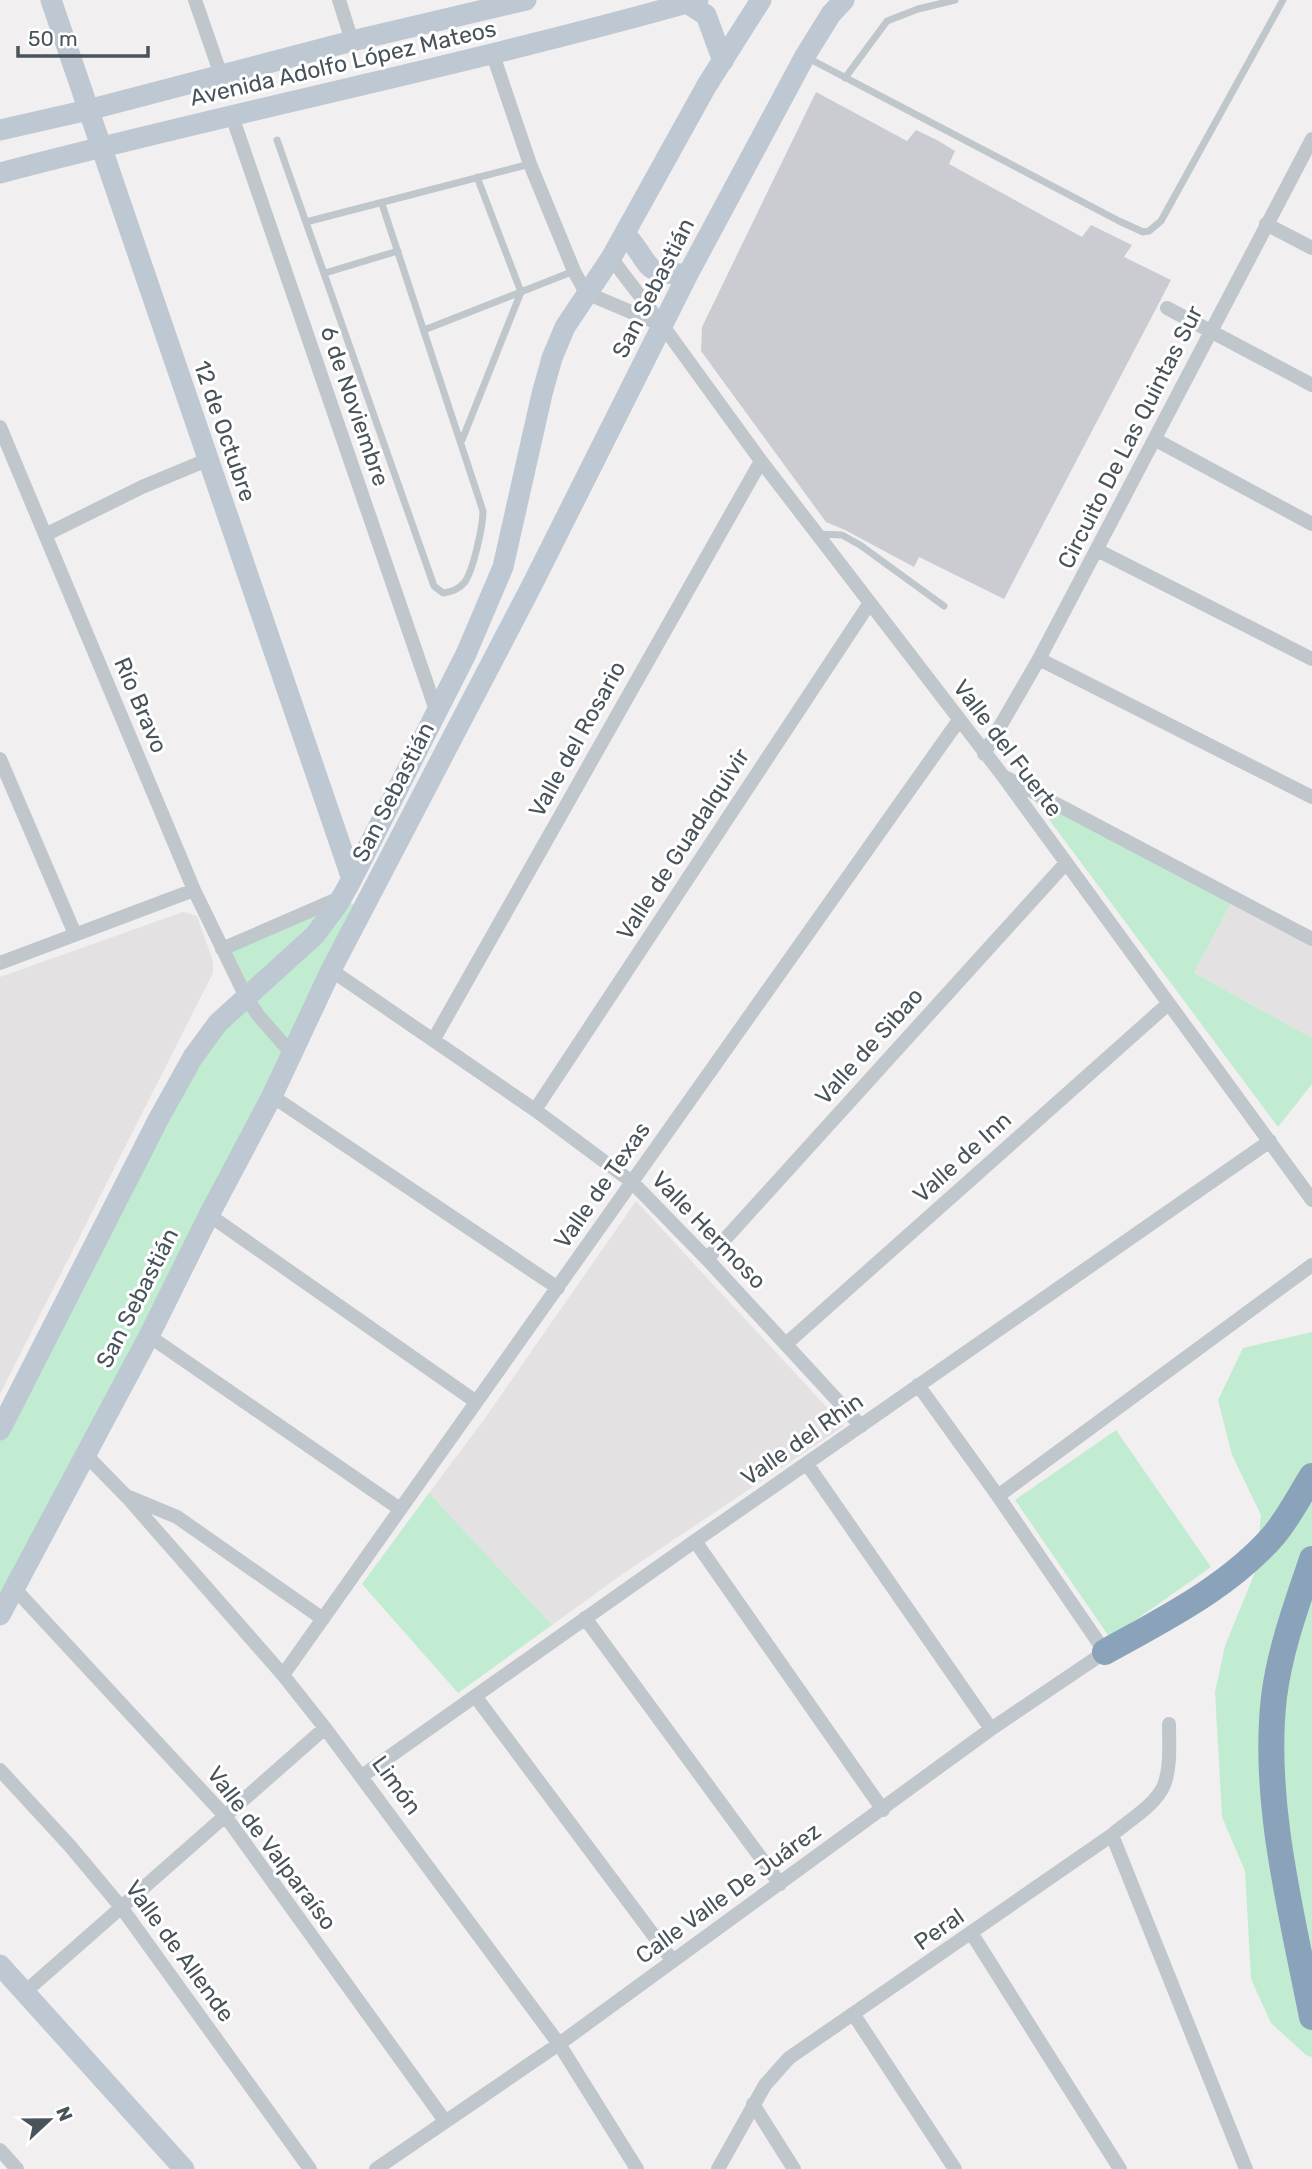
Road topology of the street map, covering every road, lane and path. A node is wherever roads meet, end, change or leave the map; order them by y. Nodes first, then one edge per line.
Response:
1 (51, 0) edge
2 (195, 0) edge
3 (338, 0) edge
4 (526, 0) edge
5 (761, 0) edge
6 (844, 0) edge
7 (955, 0) edge
8 (1283, 0) edge
9 (692, 1) edge
10 (482, 5) edge
11 (352, 41) junction
12 (493, 55) junction
13 (805, 56) junction
14 (723, 61) junction
15 (221, 75) junction
16 (845, 78) junction
17 (88, 110) junction
18 (232, 116) junction
19 (0, 130) edge
20 (1312, 139) edge
21 (277, 140) dead end
22 (101, 147) junction
23 (530, 164) junction
24 (0, 173) edge
25 (477, 177) junction
26 (382, 204) junction
27 (306, 222) junction
28 (1266, 224) junction
29 (625, 234) junction
30 (1312, 248) edge
31 (398, 251) junction
32 (611, 258) junction
33 (574, 271) junction
34 (325, 274) junction
35 (688, 274) junction
36 (521, 292) junction
37 (586, 293) junction
38 (1167, 308) dead end
39 (663, 326) junction
40 (424, 330) junction
41 (1210, 330) junction
42 (1312, 385) edge
43 (0, 427) edge
44 (461, 440) junction
45 (1156, 440) junction
46 (207, 460) junction
47 (761, 461) junction
48 (1312, 524) edge
49 (817, 534) junction
50 (45, 535) junction
51 (1097, 550) junction
52 (869, 604) junction
53 (944, 607) dead end
54 (1040, 659) junction
55 (1312, 659) edge
56 (436, 710) junction
57 (959, 720) junction
58 (985, 754) junction
59 (0, 759) edge
60 (1003, 776) junction
61 (1312, 797) edge
62 (1065, 864) junction
63 (347, 888) junction
64 (194, 890) junction
65 (75, 934) junction
66 (1312, 939) edge
67 (222, 949) junction
68 (0, 963) edge
69 (331, 970) junction
70 (246, 996) junction
71 (1168, 1004) junction
72 (434, 1039) junction
73 (292, 1054) junction
74 (272, 1096) junction
75 (536, 1110) junction
76 (1270, 1141) junction
77 (632, 1182) junction
78 (1312, 1200) edge
79 (209, 1215) junction
80 (707, 1259) junction
81 (1312, 1265) edge
82 (558, 1288) junction
83 (149, 1336) junction
84 (786, 1344) junction
85 (918, 1385) junction
86 (475, 1401) junction
87 (861, 1426) junction
88 (0, 1430) edge
89 (85, 1454) junction
90 (807, 1464) junction
91 (1312, 1476) edge
92 (998, 1496) junction
93 (127, 1497) junction
94 (400, 1509) junction
95 (695, 1541) junction
96 (1312, 1559) edge
97 (14, 1588) junction
98 (1, 1612) edge
99 (585, 1618) junction
100 (323, 1619) junction
101 (1105, 1652) junction
102 (283, 1675) junction
103 (475, 1696) junction
104 (1169, 1724) dead end
105 (325, 1728) junction
106 (991, 1729) junction
107 (0, 1770) edge
108 (362, 1776) junction
109 (883, 1810) junction
110 (226, 1817) junction
111 (1112, 1835) junction
112 (780, 1884) junction
113 (121, 1906) junction
114 (972, 1934) junction
115 (672, 1961) junction
116 (0, 1965) edge
117 (25, 1992) junction
118 (854, 2015) junction
119 (1312, 2017) edge
120 (559, 2044) junction
121 (752, 2104) junction
122 (445, 2121) junction
123 (0, 2150) edge
124 (17, 2169) edge
125 (184, 2169) edge
126 (310, 2169) edge
127 (376, 2169) edge
128 (637, 2169) edge
129 (718, 2169) edge
130 (794, 2169) edge
131 (954, 2169) edge
132 (1120, 2169) edge
133 (1246, 2169) edge

1 - 17 main road, 12 de Octubre
2 - 15 street
3 - 11 street
4 - 10 main road, Avenida Adolfo López Mateos
5 - 14 main road, San Sebastián
6 - 13 main road, San Sebastián
7 - 16 lane
8 - 16 lane
9 - 12 main road, Avenida Adolfo López Mateos
9 - 14 main road
10 - 11 main road, Avenida Adolfo López Mateos
11 - 15 main road, Avenida Adolfo López Mateos
12 - 18 main road, Avenida Adolfo López Mateos
12 - 23 street
13 - 16 lane
13 - 35 main road, San Sebastián
14 - 29 main road, San Sebastián
15 - 17 main road, Avenida Adolfo López Mateos
17 - 19 main road, Avenida Adolfo López Mateos
17 - 22 main road, 12 de Octubre
18 - 22 main road, Avenida Adolfo López Mateos
18 - 56 street, 6 de Noviembre
20 - 28 street, Circuito De Las Quintas Sur
21 - 27 lane
22 - 24 main road, Avenida Adolfo López Mateos
22 - 46 main road, 12 de Octubre
23 - 25 lane
23 - 33 street
25 - 26 lane
25 - 36 lane
26 - 27 lane
26 - 31 lane
27 - 34 lane
28 - 30 street
28 - 41 street, Circuito De Las Quintas Sur
29 - 32 main road, San Sebastián
29 - 35 main road
31 - 34 lane
31 - 40 lane
32 - 37 main road, San Sebastián
32 - 39 street, Valle del Fuerte
33 - 36 lane
33 - 37 street
34 - 44 lane
35 - 39 main road, San Sebastián
36 - 40 lane
36 - 44 lane
37 - 39 street
37 - 56 main road, San Sebastián
38 - 41 street
39 - 47 street, Valle del Fuerte
39 - 69 main road, San Sebastián
40 - 44 lane
41 - 42 street
41 - 45 street, Circuito De Las Quintas Sur
43 - 50 street, Río Bravo
45 - 48 street
45 - 51 street, Circuito De Las Quintas Sur
46 - 50 street
46 - 63 main road, 12 de Octubre
47 - 49 street, Valle del Fuerte
47 - 72 street, Valle del Rosario
49 - 52 street, Valle del Fuerte
49 - 53 lane
50 - 64 street, Río Bravo
51 - 54 street, Circuito De Las Quintas Sur
51 - 55 street
52 - 57 street, Valle del Fuerte
52 - 75 street, Valle de Guadalquivir
54 - 58 street, Circuito De Las Quintas Sur
54 - 61 street
56 - 63 main road, San Sebastián
57 - 58 street, Valle del Fuerte
57 - 77 street, Valle de Texas
58 - 60 street, Valle del Fuerte
59 - 65 street
60 - 62 street, Valle del Fuerte
60 - 66 street
62 - 71 street, Valle del Fuerte
62 - 80 street, Valle de Sibao
63 - 67 street
63 - 70 main road, San Sebastián
64 - 65 street
64 - 67 street, Río Bravo
65 - 68 street
67 - 70 street, Río Bravo
69 - 72 street, Valle Hermoso
69 - 73 main road, San Sebastián
70 - 73 street, Río Bravo
70 - 88 main road, San Sebastián
71 - 76 street, Valle del Fuerte
71 - 84 street, Valle de Inn
72 - 75 street, Valle Hermoso
73 - 74 main road, San Sebastián
74 - 79 main road, San Sebastián
74 - 82 street
75 - 77 street, Valle Hermoso
76 - 78 street, Valle del Fuerte
76 - 85 street, Valle del Rhin
77 - 80 street, Valle Hermoso
77 - 82 street, Valle de Texas
79 - 83 main road, San Sebastián
79 - 86 street
80 - 84 street, Valle Hermoso
81 - 92 street
82 - 86 street, Valle de Texas
83 - 89 main road, San Sebastián
83 - 94 street
84 - 87 street, Valle Hermoso
85 - 87 street, Valle del Rhin
85 - 92 street
86 - 94 street, Valle de Texas
87 - 90 street, Valle del Rhin
89 - 93 street, Limón
89 - 97 main road, San Sebastián
90 - 95 street, Valle del Rhin
90 - 106 street
91 - 101 highway
92 - 101 street
93 - 100 street
93 - 102 street, Limón
94 - 100 street, Valle de Texas
95 - 99 street, Valle del Rhin
95 - 109 street
96 - 119 highway
97 - 98 main road, San Sebastián
97 - 110 street, Valle de Valparaíso
99 - 103 street, Valle del Rhin
99 - 112 street
100 - 102 street, Valle de Texas
101 - 106 street, Calle Valle De Juárez
102 - 105 street, Limón
103 - 108 street, Valle del Rhin
103 - 115 street
104 - 111 street, Peral
105 - 108 street, Limón
105 - 110 street
106 - 109 street, Calle Valle De Juárez
107 - 113 street, Valle de Allende
108 - 120 street, Limón
109 - 112 street, Calle Valle De Juárez
110 - 113 street
110 - 122 street, Valle de Valparaíso
111 - 114 street, Peral
111 - 133 street
112 - 115 street, Calle Valle De Juárez
113 - 117 street
113 - 126 street, Valle de Allende
114 - 118 street, Peral
114 - 132 street
115 - 120 street, Calle Valle De Juárez
116 - 117 main road
117 - 125 main road
118 - 121 street, Peral
118 - 131 street
120 - 122 street, Calle Valle De Juárez
120 - 128 street, Limón
121 - 129 street, Peral
121 - 130 street
122 - 127 street, Calle Valle De Juárez
123 - 124 street

